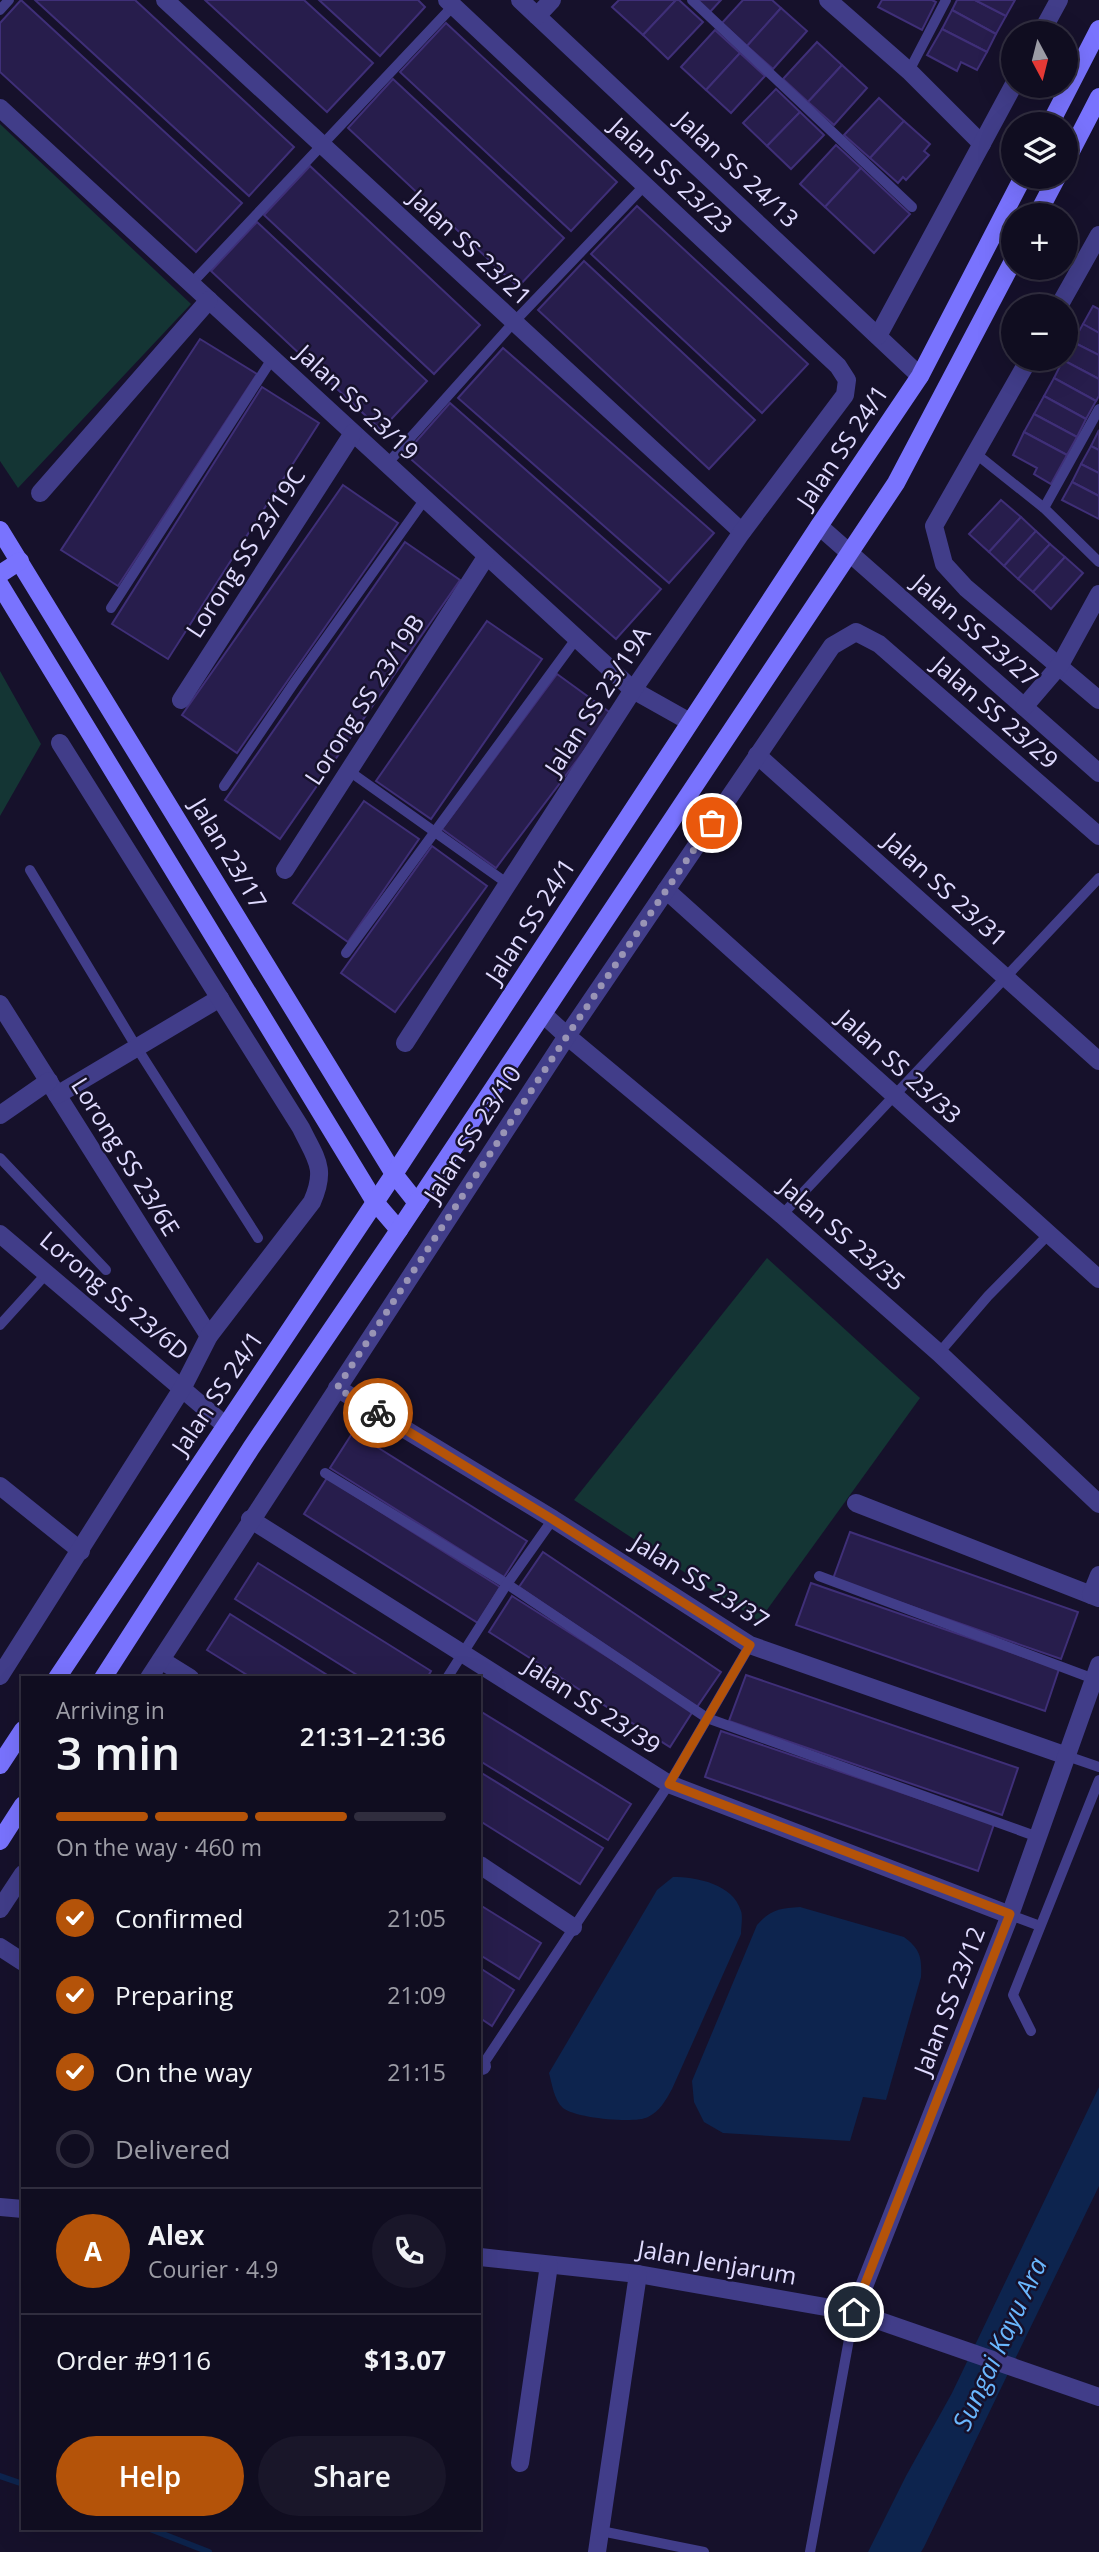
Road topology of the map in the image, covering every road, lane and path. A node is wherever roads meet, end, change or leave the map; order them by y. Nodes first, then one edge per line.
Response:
1 (9, 0) edge
2 (165, 0) edge
3 (520, 0) edge
4 (552, 0) edge
5 (692, 0) edge
6 (828, 0) edge
7 (856, 0) edge
8 (946, 0) edge
9 (1059, 0) edge
10 (450, 3) edge
11 (0, 10) edge
12 (537, 16) junction
13 (847, 18) junction
14 (1048, 21) edge
15 (1099, 29) edge
16 (909, 71) junction
17 (1099, 97) edge
18 (1007, 98) edge
19 (0, 108) edge
20 (1056, 112) edge
21 (1078, 137) edge
22 (982, 144) junction
23 (322, 145) junction
24 (645, 185) junction
25 (1017, 189) edge
26 (912, 207) dead end
27 (1099, 235) edge
28 (1003, 280) edge
29 (191, 284) junction
30 (1066, 294) edge
31 (209, 300) junction
32 (514, 322) junction
33 (878, 336) junction
34 (272, 359) junction
35 (1022, 371) edge
36 (920, 376) junction
37 (845, 395) joint
38 (1099, 409) edge
39 (353, 433) junction
40 (975, 453) junction
41 (387, 464) junction
42 (40, 493) dead end
43 (425, 499) junction
44 (1044, 508) junction
45 (819, 526) junction
46 (0, 530) edge
47 (742, 532) junction
48 (850, 553) junction
49 (486, 557) junction
50 (20, 561) junction
51 (1099, 562) edge
52 (0, 574) edge
53 (0, 585) edge
54 (1099, 594) edge
55 (111, 608) dead end
56 (856, 632) joint
57 (576, 639) junction
58 (1060, 665) junction
59 (632, 690) junction
60 (181, 700) dead end
61 (1099, 700) edge
62 (1024, 707) junction
63 (690, 722) junction
64 (60, 743) dead end
65 (757, 755) junction
66 (349, 771) junction
67 (1099, 773) edge
68 (225, 786) dead end
69 (434, 832) junction
70 (1099, 836) edge
71 (30, 870) dead end
72 (285, 870) dead end
73 (1099, 878) edge
74 (508, 884) junction
75 (666, 890) junction
76 (346, 953) dead end
77 (1006, 977) junction
78 (220, 998) junction
79 (0, 1004) edge
80 (543, 1014) junction
81 (567, 1036) junction
82 (405, 1043) dead end
83 (137, 1048) junction
84 (1099, 1061) edge
85 (53, 1088) junction
86 (894, 1096) junction
87 (0, 1115) edge
88 (0, 1158) edge
89 (394, 1174) junction
90 (375, 1202) junction
91 (417, 1203) junction
92 (782, 1215) junction
93 (399, 1230) junction
94 (0, 1234) edge
95 (1049, 1234) junction
96 (258, 1238) dead end
97 (106, 1270) dead end
98 (48, 1272) junction
99 (1099, 1279) edge
100 (0, 1325) edge
101 (209, 1336) junction
102 (939, 1353) junction
103 (183, 1387) junction
104 (337, 1388) junction
105 (226, 1426) junction
106 (325, 1473) dead end
107 (0, 1486) edge
108 (856, 1503) dead end
109 (1099, 1504) edge
110 (250, 1519) junction
111 (552, 1519) junction
112 (81, 1551) junction
113 (1099, 1575) edge
114 (819, 1576) dead end
115 (507, 1584) junction
116 (1095, 1596) edge
117 (750, 1645) junction
118 (463, 1652) junction
119 (161, 1660) junction
120 (1097, 1672) edge
121 (0, 1676) edge
122 (58, 1676) edge
123 (104, 1676) edge
124 (150, 1676) edge
125 (187, 1676) edge
126 (448, 1676) edge
127 (707, 1718) junction
128 (21, 1733) edge
129 (1068, 1756) junction
130 (0, 1765) edge
131 (1099, 1767) edge
132 (1099, 1780) edge
133 (669, 1784) junction
134 (21, 1808) edge
135 (1038, 1837) junction
136 (0, 1841) edge
137 (481, 1866) edge
138 (21, 1877) edge
139 (0, 1909) edge
140 (1010, 1914) junction
141 (1040, 1926) junction
142 (573, 1927) junction
143 (0, 1947) edge
144 (21, 1961) edge
145 (1031, 2031) dead end
146 (481, 2065) edge
147 (0, 2207) edge
148 (21, 2209) edge
149 (481, 2257) edge
150 (549, 2264) junction
151 (638, 2274) junction
152 (854, 2312) junction
153 (1099, 2397) edge
154 (520, 2463) dead end
155 (601, 2531) junction
156 (597, 2552) edge
157 (704, 2552) edge
158 (810, 2552) edge

1 - 11 lane
2 - 23 street, Jalan SS 23/21
3 - 12 street, Jalan SS 24/13
4 - 12 street
5 - 26 lane
6 - 13 street
7 - 13 street
8 - 16 lane
9 - 14 street
10 - 23 lane
10 - 24 street, Jalan SS 23/23
12 - 33 street, Jalan SS 24/13
13 - 16 street
15 - 20 main road
16 - 22 street
17 - 21 main road
18 - 22 street
19 - 29 street, Jalan SS 23/19
22 - 33 street
23 - 29 lane
23 - 32 street, Jalan SS 23/21
24 - 32 lane
24 - 37 street, Jalan SS 23/23
25 - 36 main road, Jalan SS 24/1
27 - 30 street
28 - 48 main road
29 - 31 street, Jalan SS 23/19
31 - 34 street, Jalan SS 23/19
31 - 42 street
32 - 41 lane
32 - 47 street, Jalan SS 23/21
33 - 36 street, Jalan SS 24/13
34 - 39 street, Jalan SS 23/19
34 - 55 lane
35 - 40 street
36 - 45 main road, Jalan SS 24/1
37 - 47 street, Jalan SS 23/19A
38 - 44 lane
39 - 41 street, Jalan SS 23/19
39 - 60 street, Lorong SS 23/19C
40 - 44 lane
40 - 58 street
41 - 43 street, Jalan SS 23/19
43 - 49 street, Jalan SS 23/19
43 - 68 lane
44 - 51 lane
45 - 48 street, Jalan SS 23/27
45 - 63 main road, Jalan SS 24/1
46 - 50 main road, Jalan 23/17
47 - 59 street, Jalan SS 23/19A
48 - 62 street, Jalan SS 23/27
48 - 80 main road
49 - 57 street, Jalan SS 23/19
49 - 66 street, Lorong SS 23/19B
50 - 52 main road
50 - 89 main road, Jalan 23/17
53 - 90 main road
54 - 58 street
56 - 65 street, Jalan SS 23/10
56 - 70 street, Jalan SS 23/29
57 - 59 street, Jalan SS 23/19
57 - 69 lane
58 - 61 street
58 - 62 street
59 - 63 street, Jalan SS 23/19
59 - 74 street, Jalan SS 23/19A
62 - 67 street, Jalan SS 23/27
63 - 89 main road, Jalan SS 24/1
64 - 78 street
65 - 75 street, Jalan SS 23/10
65 - 77 street, Jalan SS 23/31
66 - 69 lane
66 - 72 street, Lorong SS 23/19B
69 - 74 lane
69 - 76 lane
71 - 83 lane
73 - 77 lane
74 - 82 street, Jalan SS 23/19A
75 - 81 street, Jalan SS 23/10
75 - 86 street, Jalan SS 23/33
77 - 84 street, Jalan SS 23/31
77 - 86 lane
78 - 83 street
78 - 101 street
79 - 85 street, Lorong SS 23/6E
80 - 81 street, Jalan SS 23/35
80 - 91 main road
81 - 92 street, Jalan SS 23/35
81 - 104 street, Jalan SS 23/10
83 - 85 street
83 - 96 lane
85 - 87 street
85 - 101 street, Lorong SS 23/6E
86 - 92 lane
86 - 95 street, Jalan SS 23/33
88 - 97 lane
89 - 90 main road, Jalan SS 24/1
89 - 91 main road, Jalan 23/17
90 - 93 main road
90 - 105 main road, Jalan SS 24/1
91 - 93 main road
92 - 102 street, Jalan SS 23/35
93 - 123 main road
94 - 98 street, Lorong SS 23/6D
95 - 99 street, Jalan SS 23/33
95 - 102 lane
98 - 100 lane
98 - 103 street, Lorong SS 23/6D
101 - 103 street
102 - 109 street, Jalan SS 23/35
103 - 105 street, Lorong SS 23/6D
103 - 112 street
104 - 110 street, Jalan SS 23/10
104 - 111 street, Jalan SS 23/37
105 - 122 main road, Jalan SS 24/1
106 - 115 lane
107 - 112 street
108 - 116 street
110 - 118 street, Jalan SS 23/39
110 - 119 street, Jalan SS 23/10
111 - 115 lane
111 - 117 street, Jalan SS 23/37
112 - 121 street
113 - 116 street
114 - 120 lane
115 - 118 lane
115 - 127 lane
117 - 127 lane
117 - 129 street, Jalan SS 23/37
118 - 126 lane
118 - 133 street, Jalan SS 23/39
119 - 124 street, Jalan SS 23/10
119 - 125 street
120 - 129 street, Jalan SS 23/12
127 - 133 lane
127 - 135 lane
128 - 130 main road
129 - 131 lane
129 - 135 street, Jalan SS 23/12
132 - 141 lane
133 - 140 street, Jalan SS 23/39
133 - 142 lane
134 - 136 main road
135 - 140 street, Jalan SS 23/12
137 - 142 street
138 - 139 street
140 - 141 lane
140 - 152 street, Jalan SS 23/12
141 - 145 lane
142 - 146 lane
143 - 144 street
147 - 148 street
149 - 150 street, Jalan Jenjarum
150 - 151 street, Jalan Jenjarum
150 - 154 street
151 - 152 street, Jalan Jenjarum
151 - 155 street
152 - 153 street, Jalan Jenjarum
152 - 158 lane
155 - 156 street
155 - 157 lane

